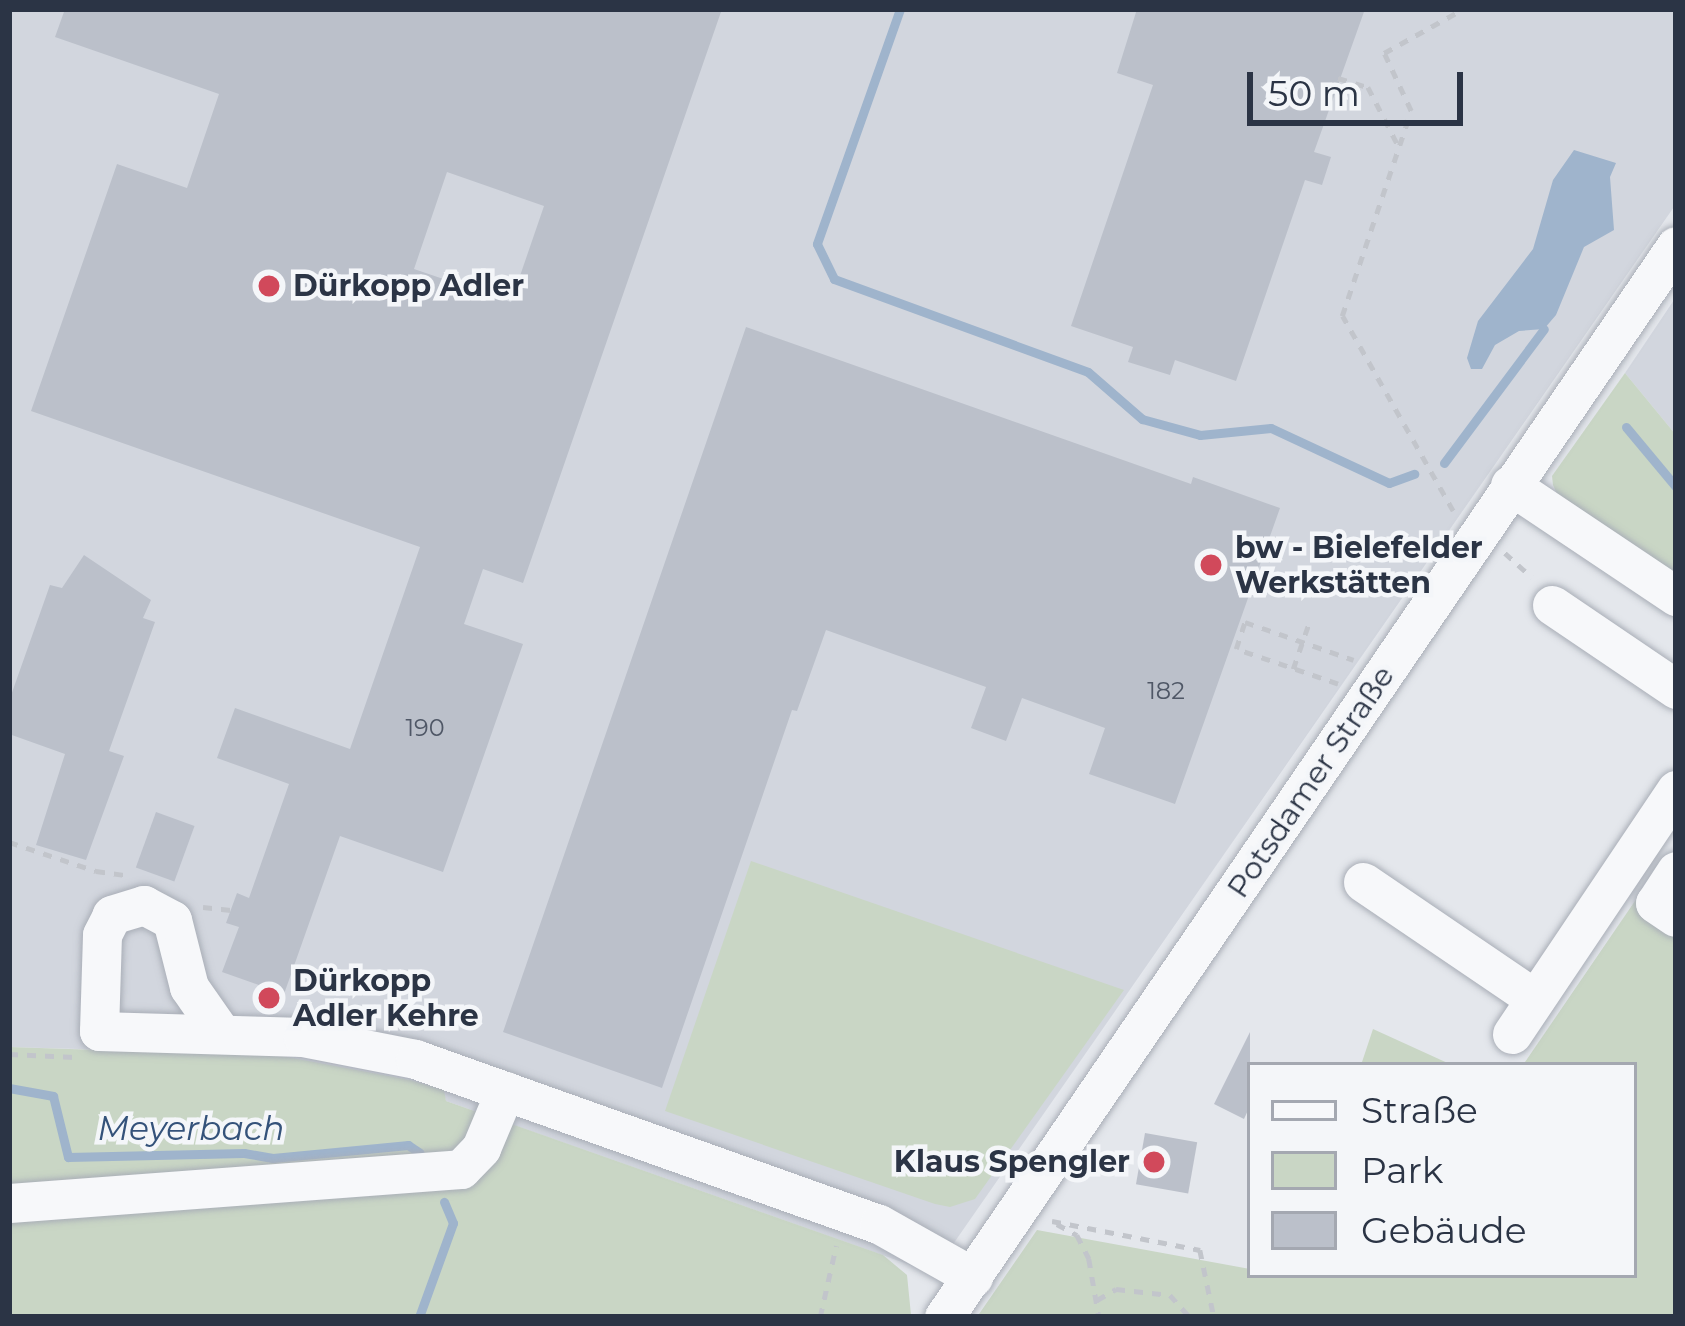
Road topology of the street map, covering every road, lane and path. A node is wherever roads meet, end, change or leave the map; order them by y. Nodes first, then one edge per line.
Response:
1 (1463, 9) edge
2 (1676, 47) edge
3 (1338, 78) dead end
4 (1676, 79) edge
5 (1399, 148) junction
6 (1676, 246) edge
7 (1510, 485) junction
8 (1467, 524) junction
9 (1676, 596) edge
10 (1552, 605) joint
11 (1310, 620) dead end
12 (1302, 642) junction
13 (1360, 662) dead end
14 (1293, 668) junction
15 (1343, 685) dead end
16 (1676, 689) edge
17 (1676, 790) edge
18 (9, 842) edge
19 (1676, 871) edge
20 (139, 876) dead end
21 (1363, 882) dead end
22 (214, 905) dead end
23 (231, 910) dead end
24 (1676, 917) edge
25 (1535, 999) junction
26 (221, 1033) junction
27 (1512, 1034) dead end
28 (505, 1091) junction
29 (9, 1203) edge
30 (844, 1212) junction
31 (973, 1276) junction
32 (1096, 1300) junction
33 (820, 1317) edge
34 (944, 1317) edge
35 (1099, 1317) edge
36 (1190, 1317) edge
37 (1214, 1317) edge

1 - 5 path
2 - 4 path
3 - 5 path
5 - 8 path
6 - 7 street, Potsdamer Straße
7 - 8 street, Potsdamer Straße
7 - 9 street
8 - 10 path
8 - 31 street, Potsdamer Straße
10 - 16 street
11 - 12 path
12 - 13 path
12 - 14 path
12 - 14 path
14 - 15 path
17 - 25 street
18 - 20 path
19 - 24 street
21 - 25 street
22 - 23 path
25 - 27 street
26 - 26 street
26 - 28 street
28 - 29 street
28 - 30 street
30 - 31 street
30 - 33 path
31 - 34 street, Potsdamer Straße
32 - 35 path
32 - 36 path
32 - 37 path

